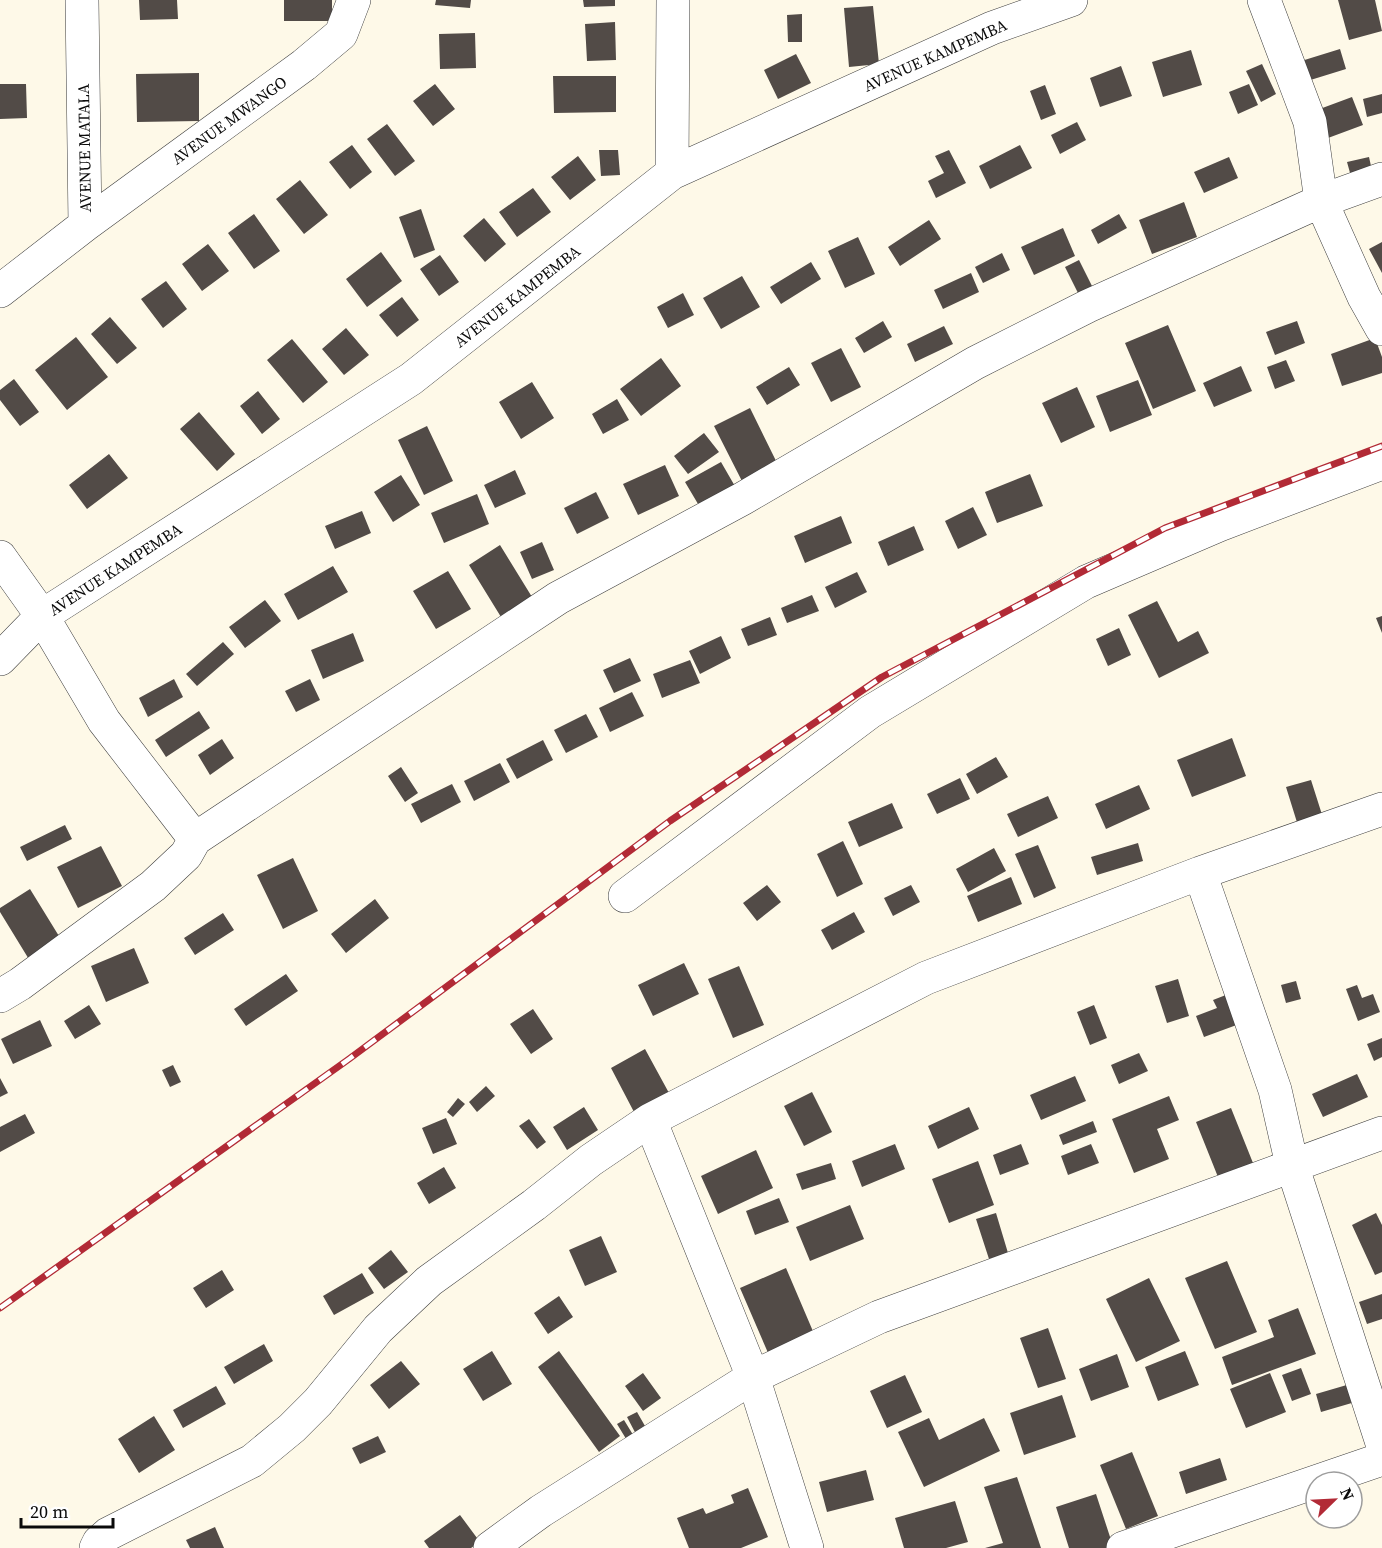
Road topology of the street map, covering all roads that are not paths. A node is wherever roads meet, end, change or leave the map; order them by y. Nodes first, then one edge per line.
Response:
1 (82, 0) edge
2 (354, 0) edge
3 (673, 0) edge
4 (1071, 0) edge
5 (1264, 0) edge
6 (672, 173) junction
7 (1382, 179) edge
8 (1321, 201) junction
9 (85, 225) junction
10 (0, 291) edge
11 (1382, 329) edge
12 (1382, 463) edge
13 (0, 556) edge
14 (42, 616) junction
15 (0, 659) edge
16 (1382, 809) edge
17 (195, 838) junction
18 (1200, 873) junction
19 (625, 896) dead end
20 (0, 996) edge
21 (650, 1120) junction
22 (1382, 1133) edge
23 (1292, 1165) junction
24 (753, 1377) junction
25 (1382, 1443) edge
26 (1382, 1459) edge
27 (96, 1548) edge
28 (490, 1548) edge
29 (807, 1548) edge
30 (1123, 1548) edge

1 - 9 street, AVENUE MATALA
2 - 9 street, AVENUE MWANGO
3 - 6 street
4 - 6 street, AVENUE KAMPEMBA
5 - 8 street
6 - 14 street, AVENUE KAMPEMBA
7 - 8 street
8 - 11 street
8 - 17 street
9 - 10 street, AVENUE MATALA
12 - 19 street
13 - 14 street
14 - 15 street, AVENUE KAMPEMBA
14 - 17 street
16 - 18 street
17 - 20 street
18 - 21 street
18 - 23 street
21 - 24 street
21 - 27 street
22 - 23 street
23 - 24 street
23 - 25 street
24 - 28 street
24 - 29 street
26 - 30 street

